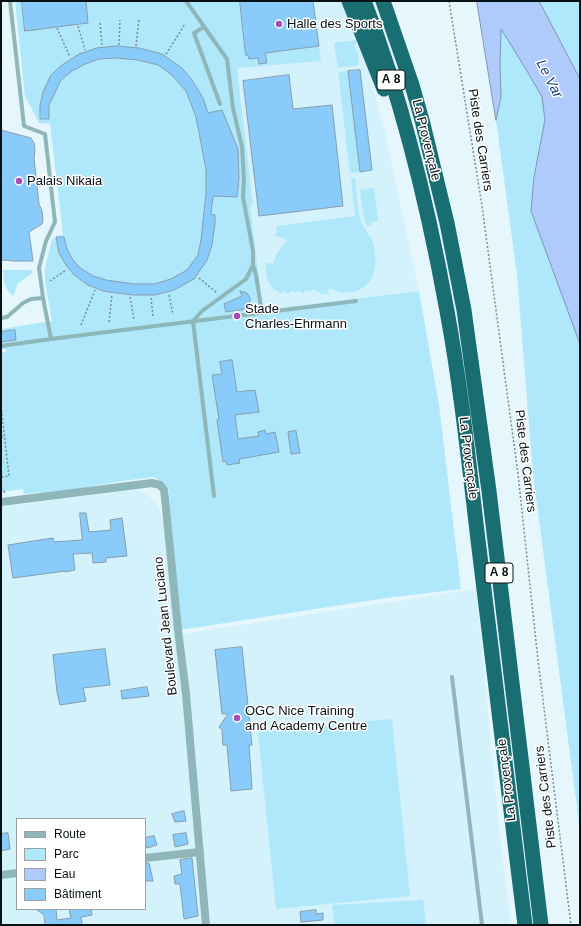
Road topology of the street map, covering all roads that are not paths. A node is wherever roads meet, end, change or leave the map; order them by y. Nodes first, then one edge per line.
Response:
1 (10, 1) edge
2 (186, 1) edge
3 (349, 1) edge
4 (364, 1) edge
5 (383, 1) edge
6 (387, 1) edge
7 (389, 19) junction
8 (204, 27) junction
9 (220, 104) dead end
10 (415, 160) junction
11 (253, 266) junction
12 (43, 298) junction
13 (356, 301) dead end
14 (262, 313) junction
15 (1, 318) edge
16 (193, 321) junction
17 (51, 339) junction
18 (1, 346) edge
19 (214, 496) dead end
20 (1, 502) edge
21 (452, 677) dead end
22 (200, 852) junction
23 (146, 858) edge
24 (16, 873) edge
25 (1, 875) edge
26 (206, 925) edge
27 (482, 925) edge
28 (525, 925) edge
29 (542, 925) edge

1 - 12 lane
2 - 8 lane
3 - 10 highway
4 - 10 highway, La Provençale / A 8
5 - 7 highway, La Provençale / A 8
6 - 7 highway
7 - 29 highway, La Provençale / A 8
8 - 9 lane
8 - 11 lane
10 - 28 highway, La Provençale / A 8
11 - 14 lane
11 - 16 lane
12 - 15 lane
12 - 17 lane
13 - 14 lane
14 - 16 lane
16 - 17 lane
16 - 19 lane
17 - 18 lane
20 - 22 street, Boulevard Jean Luciano
21 - 27 lane
22 - 23 street
22 - 26 street, Boulevard Jean Luciano
24 - 25 street

